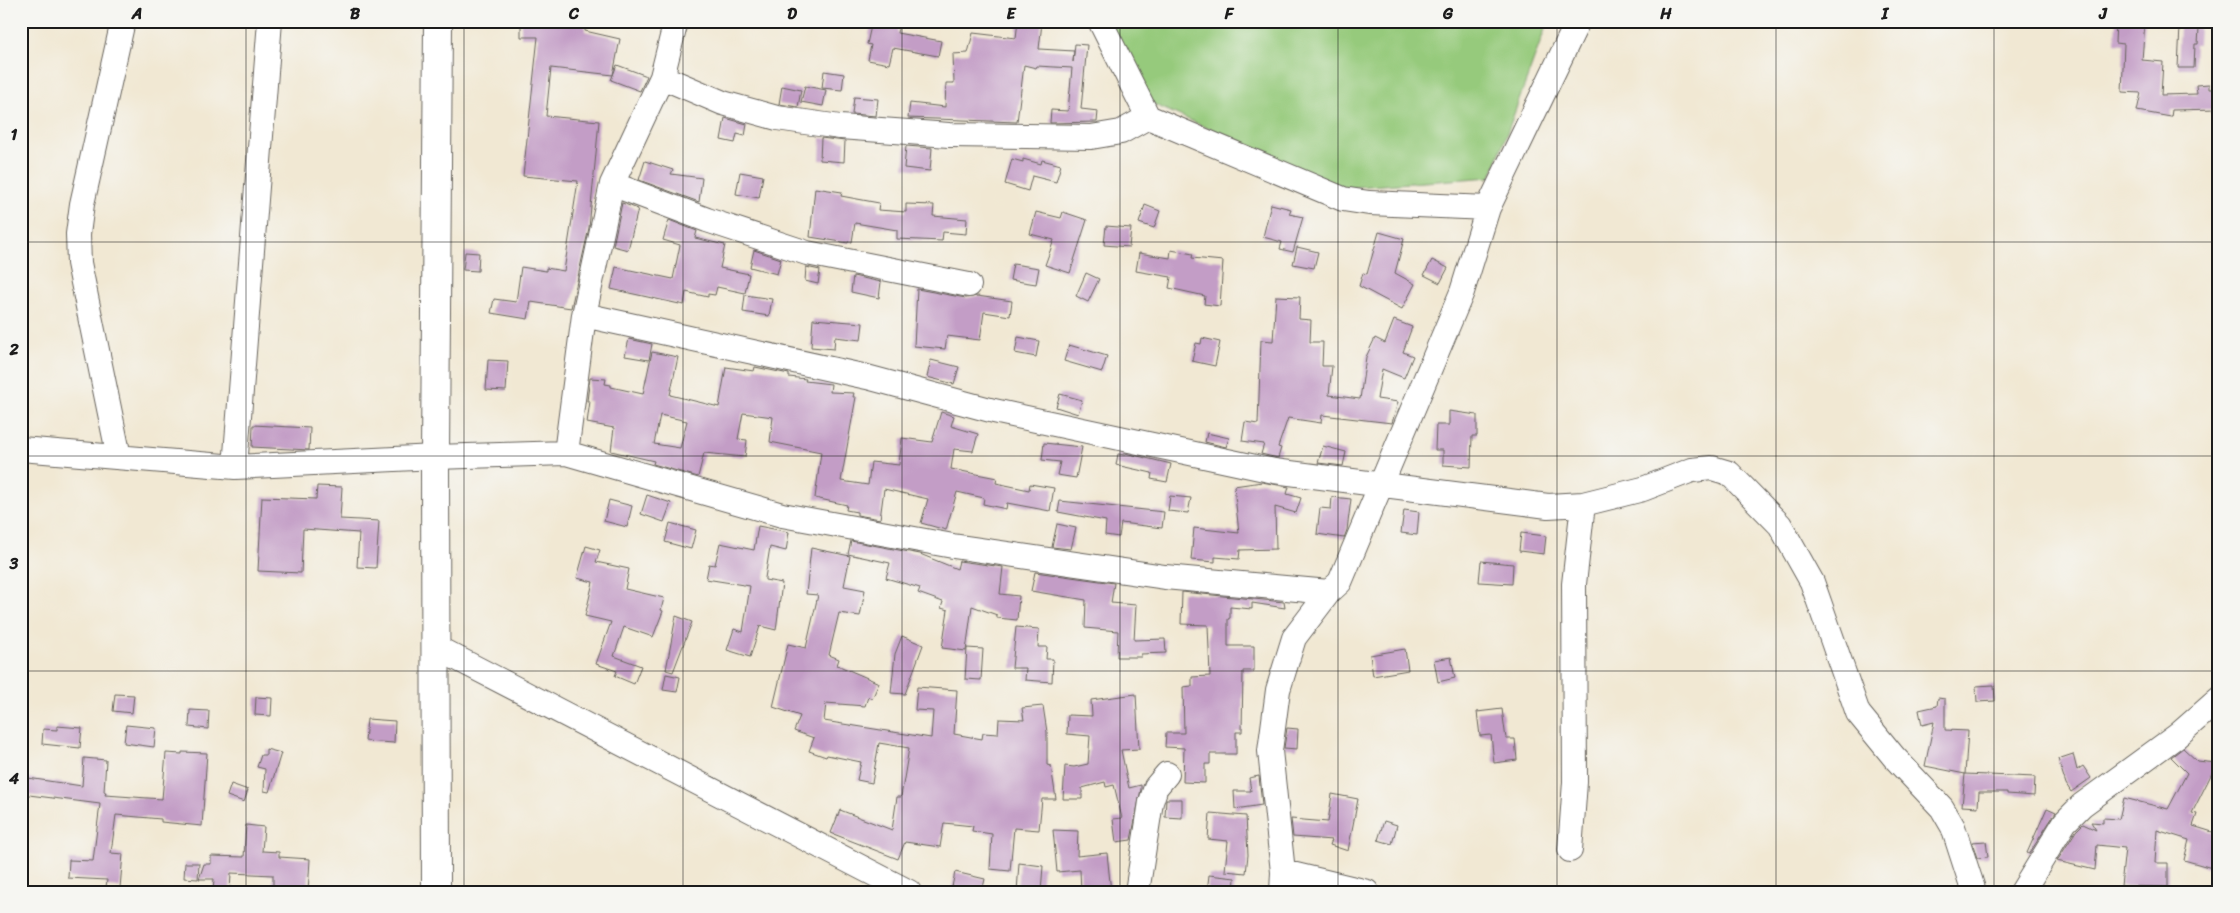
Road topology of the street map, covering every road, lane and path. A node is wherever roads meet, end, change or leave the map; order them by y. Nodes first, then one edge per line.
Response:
1 (123, 21) edge
2 (270, 21) edge
3 (438, 21) edge
4 (676, 21) edge
5 (1100, 21) edge
6 (1578, 21) edge
7 (662, 77) junction
8 (1148, 117) junction
9 (612, 184) junction
10 (1488, 208) junction
11 (969, 285) dead end
12 (584, 315) junction
13 (21, 449) edge
14 (566, 453) junction
15 (435, 456) junction
16 (119, 457) junction
17 (235, 467) junction
18 (1383, 484) junction
19 (1583, 504) junction
20 (1329, 592) junction
21 (437, 648) junction
22 (2219, 698) edge
23 (1167, 774) dead end
24 (1570, 850) dead end
25 (1282, 882) edge
26 (436, 892) edge
27 (909, 892) edge
28 (1137, 892) edge
29 (1368, 892) edge
30 (1974, 892) edge
31 (2022, 892) edge

1 - 16 street
2 - 17 street
3 - 15 main road
4 - 7 street
5 - 8 street
6 - 10 street
7 - 8 street
7 - 9 street
8 - 10 street
9 - 11 street
9 - 12 street
10 - 18 street
12 - 14 street
12 - 18 street
13 - 16 street
14 - 15 street
14 - 20 street
15 - 17 street
15 - 21 main road
16 - 17 street
18 - 19 street
18 - 20 street
19 - 24 street
19 - 30 street
20 - 25 street
21 - 26 main road
21 - 27 street
22 - 31 street
23 - 28 street
25 - 29 street

